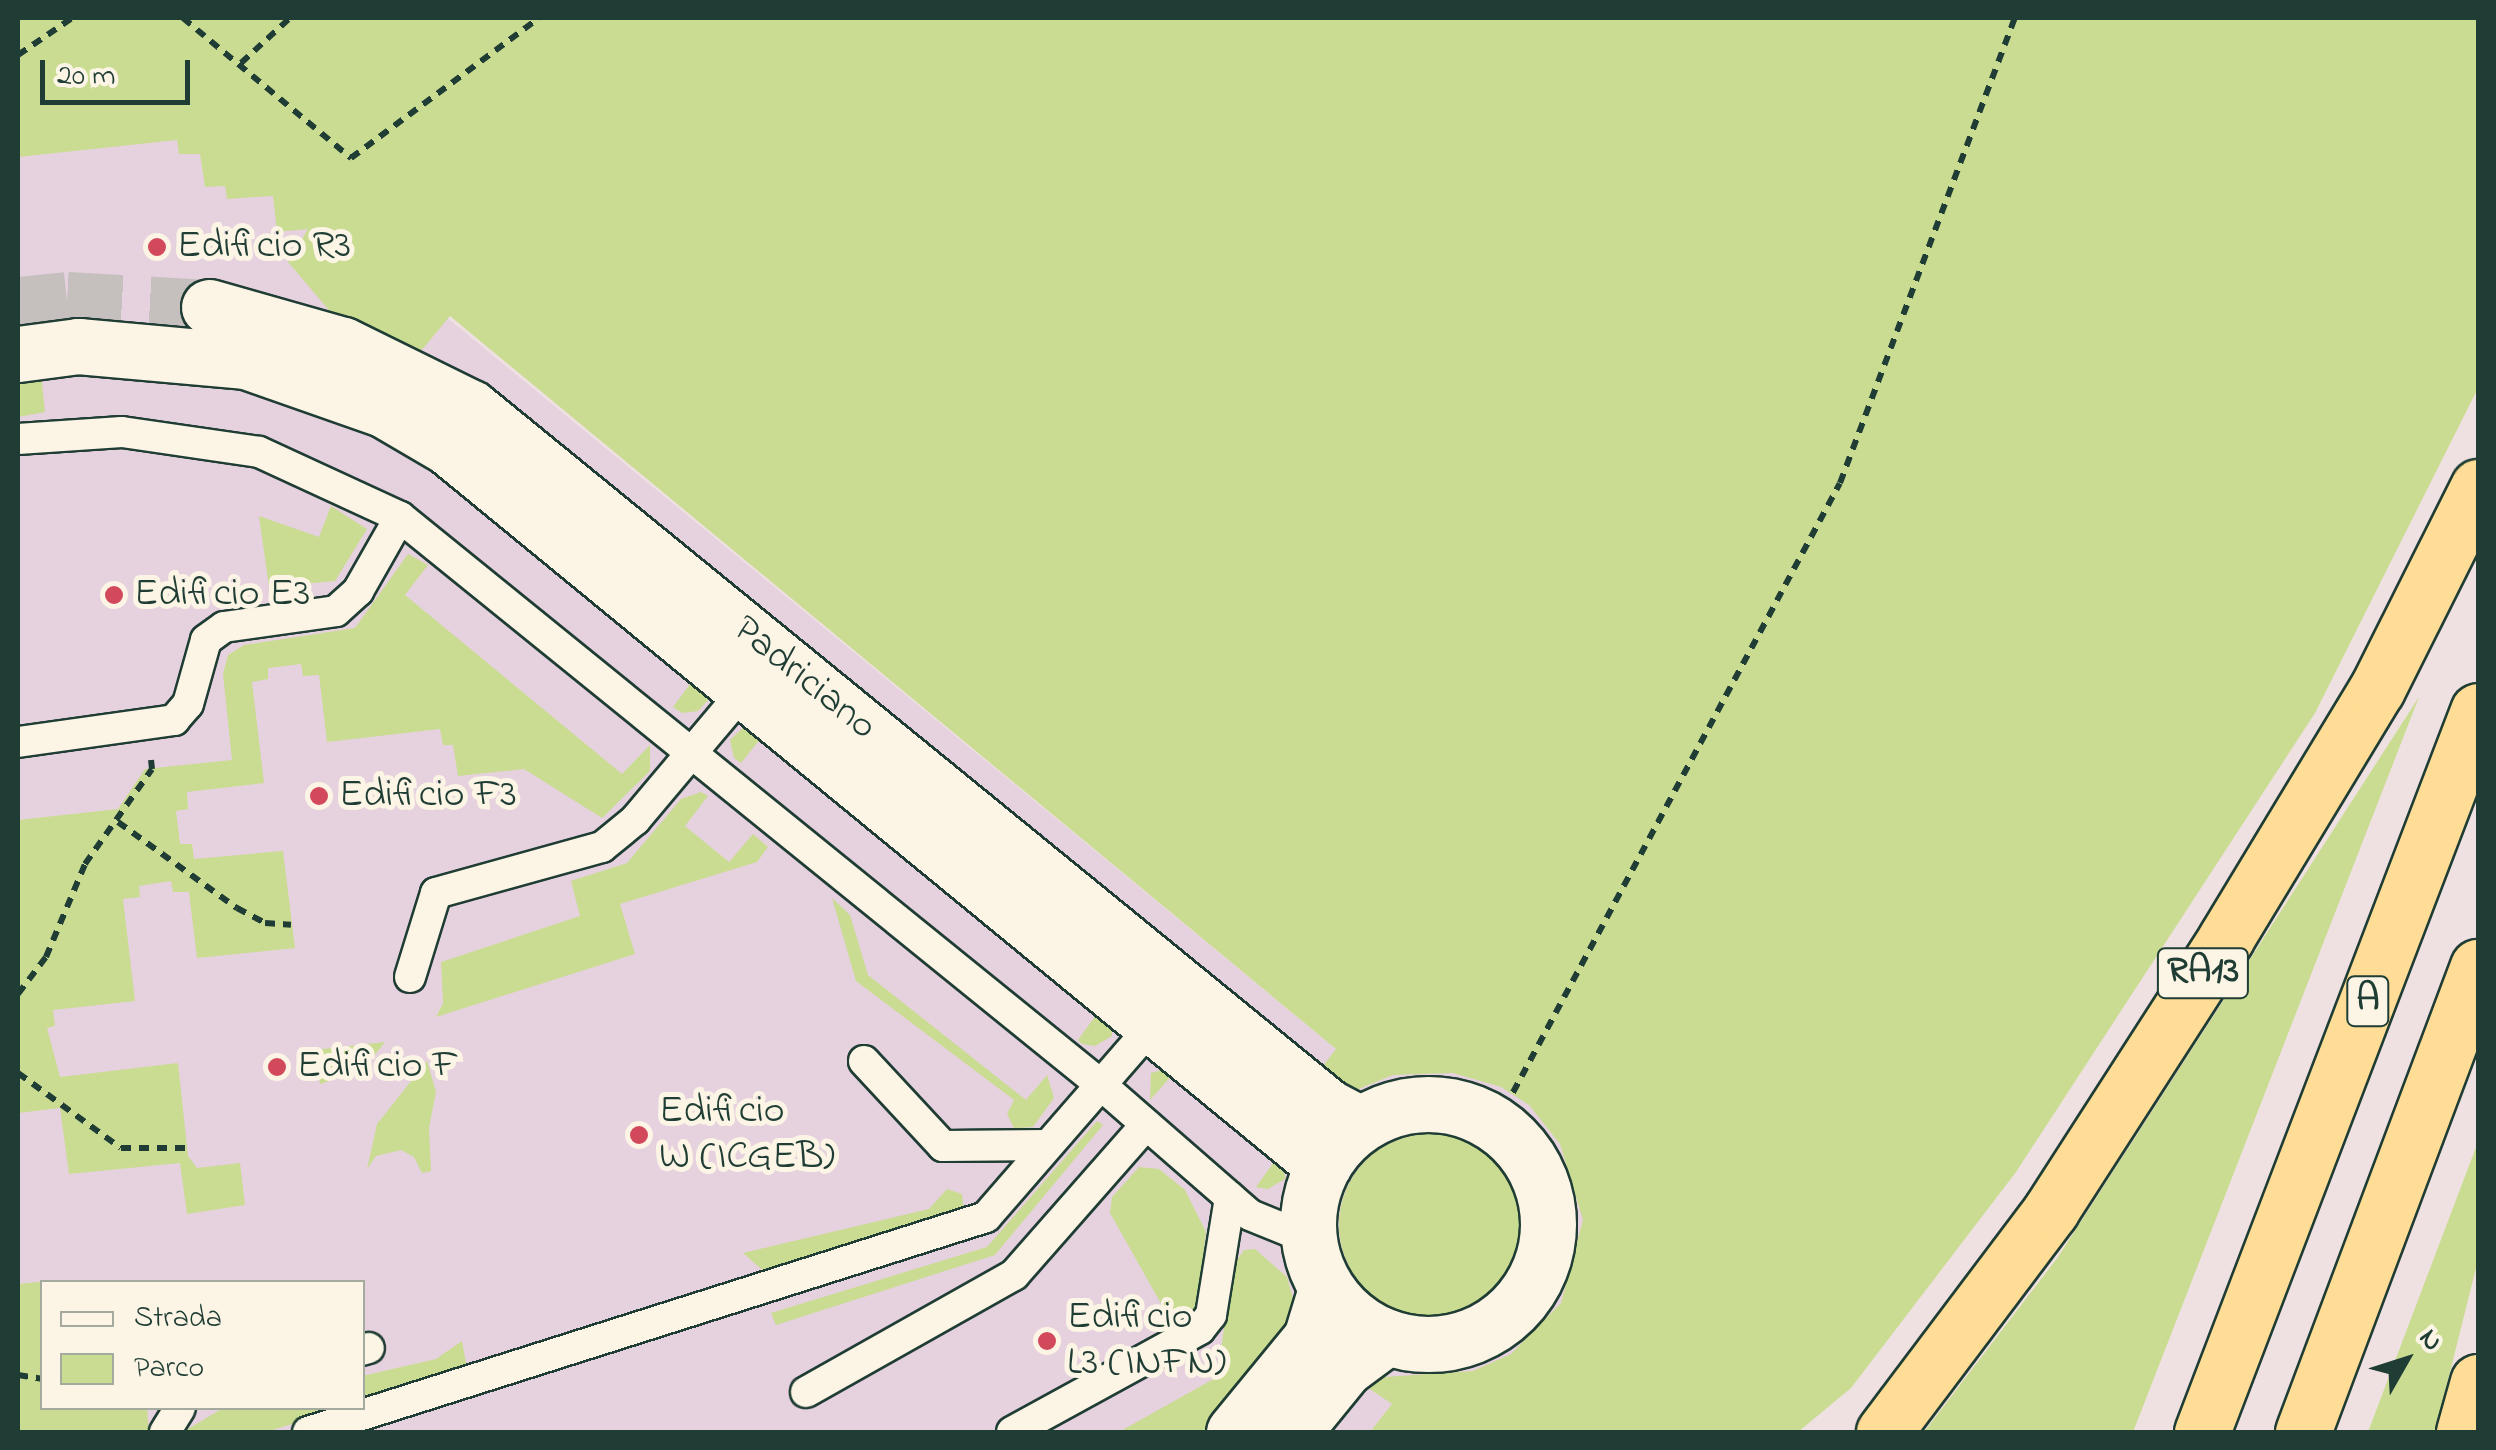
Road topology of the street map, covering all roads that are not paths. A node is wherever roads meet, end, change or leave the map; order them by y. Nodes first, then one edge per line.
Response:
1 (209, 307) tunnel mouth
2 (18, 354) edge
3 (18, 439) edge
4 (2478, 486) edge
5 (400, 517) junction
6 (759, 673) junction
7 (2478, 712) edge
8 (18, 742) edge
9 (691, 753) junction
10 (2478, 968) edge
11 (410, 977) dead end
12 (1167, 1007) junction
13 (864, 1061) dead end
14 (1100, 1084) junction
15 (1360, 1124) junction
16 (1146, 1125) junction
17 (1048, 1145) junction
18 (1323, 1165) junction
19 (1230, 1198) junction
20 (1318, 1264) junction
21 (1387, 1337) junction
22 (1941, 1358) junction
23 (2478, 1382) edge
24 (806, 1392) dead end
25 (179, 1410) edge
26 (165, 1432) edge
27 (308, 1432) edge
28 (1012, 1432) edge
29 (1234, 1432) edge
30 (1293, 1432) edge
31 (1866, 1432) edge
32 (1884, 1432) edge
33 (2202, 1432) edge
34 (2303, 1432) edge
35 (2464, 1432) edge

1 - 6 street, Padriciano
2 - 6 street
3 - 5 lane
4 - 22 highway, RA13
5 - 8 lane
5 - 9 lane
6 - 9 lane
6 - 12 street, Padriciano
7 - 33 highway, A
9 - 11 lane
9 - 14 lane
10 - 34 highway, A
12 - 14 lane
12 - 15 street, Padriciano
12 - 18 street
13 - 17 lane
14 - 16 lane
14 - 17 lane
15 - 18 street
15 - 21 street
16 - 19 lane
16 - 24 lane
17 - 27 lane
18 - 20 street
19 - 20 lane
19 - 28 lane
20 - 21 street
20 - 29 street
21 - 30 street
22 - 31 highway
22 - 32 highway, RA13
23 - 35 highway
25 - 26 lane

